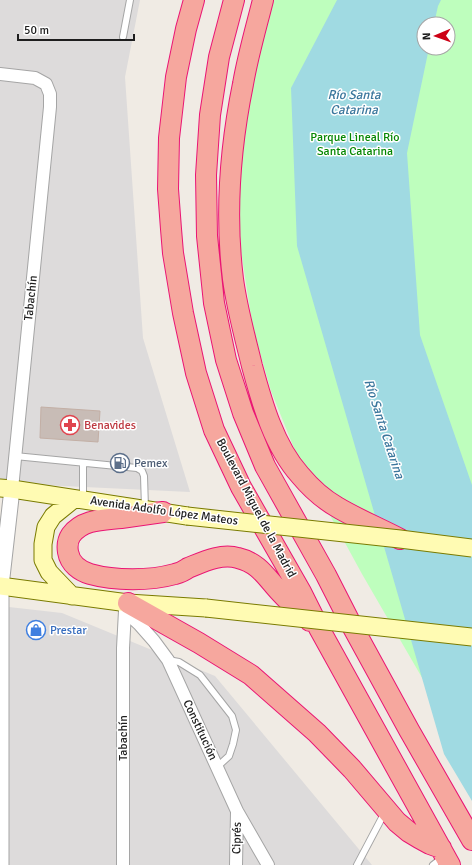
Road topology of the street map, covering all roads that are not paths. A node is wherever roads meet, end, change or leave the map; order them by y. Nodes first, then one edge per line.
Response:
1 (130, 0) edge
2 (194, 0) edge
3 (234, 0) edge
4 (263, 0) edge
5 (123, 37) dead end
6 (0, 74) edge
7 (15, 456) junction
8 (83, 463) junction
9 (6, 489) edge
10 (78, 500) junction
11 (154, 511) junction
12 (400, 539) junction
13 (472, 548) edge
14 (0, 586) edge
15 (72, 596) junction
16 (125, 605) junction
17 (320, 630) junction
18 (472, 637) edge
19 (168, 660) junction
20 (217, 767) junction
21 (386, 810) junction
22 (237, 811) junction
23 (472, 840) edge
24 (442, 858) edge
25 (0, 865) edge
26 (122, 865) edge
27 (236, 865) edge
28 (268, 865) edge
29 (357, 865) edge

1 - 5 lane
2 - 17 highway, Boulevard Miguel de la Madrid
3 - 23 highway
4 - 12 highway
6 - 7 street, Tabachín
7 - 8 lane
7 - 9 street, Tabachín
8 - 10 lane
8 - 11 lane
9 - 10 main road, Avenida Adolfo López Mateos
9 - 14 street
10 - 11 main road, Avenida Adolfo López Mateos
10 - 15 main road
11 - 12 main road, Avenida Adolfo López Mateos, bridge
11 - 17 highway
12 - 13 main road, Avenida Adolfo López Mateos, bridge
14 - 15 main road
14 - 25 street
15 - 16 main road
16 - 18 main road, bridge
16 - 19 street, Constitución
16 - 21 highway
16 - 26 street, Tabachín
17 - 24 highway, Boulevard Miguel de la Madrid
19 - 20 street, Constitución
19 - 20 lane
20 - 22 street, Constitución
21 - 24 highway
21 - 29 lane
22 - 27 street, Ciprés
22 - 28 street, Constitución

